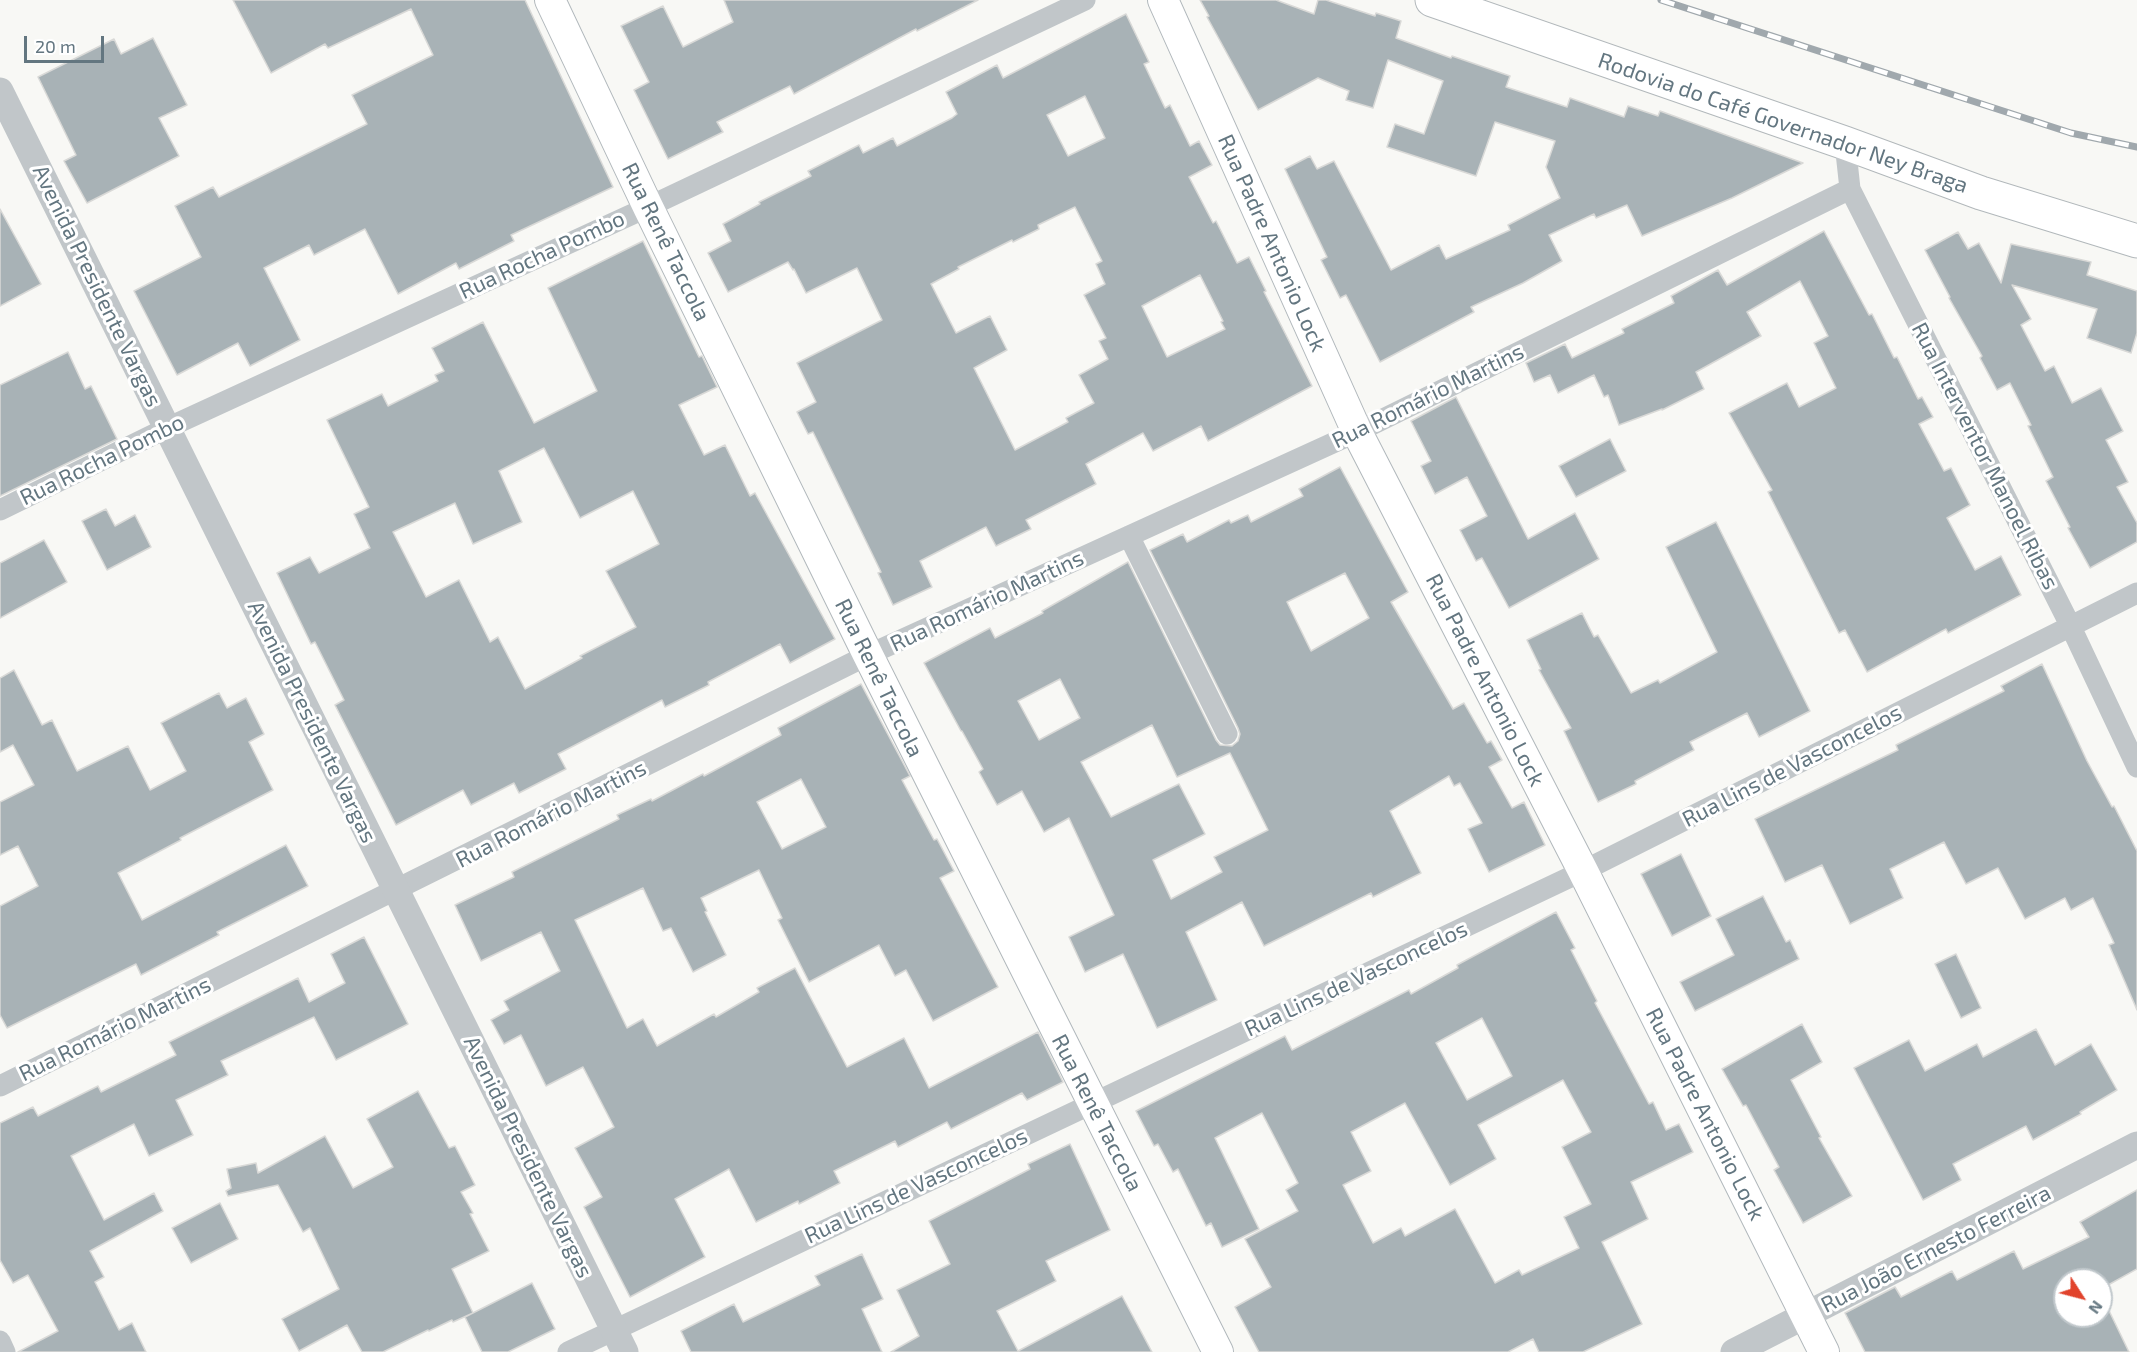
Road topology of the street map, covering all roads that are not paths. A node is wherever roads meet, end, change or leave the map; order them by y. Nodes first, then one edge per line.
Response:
1 (550, 0) edge
2 (1085, 0) edge
3 (1163, 0) edge
4 (1432, 0) edge
5 (0, 91) edge
6 (1845, 143) junction
7 (1850, 189) junction
8 (648, 207) junction
9 (2137, 241) edge
10 (167, 428) junction
11 (1357, 432) junction
12 (0, 510) edge
13 (1129, 536) junction
14 (2137, 593) edge
15 (2070, 626) junction
16 (868, 655) junction
17 (1227, 734) dead end
18 (2137, 767) edge
19 (1583, 871) junction
20 (396, 891) junction
21 (0, 1086) edge
22 (1092, 1104) junction
23 (2137, 1145) edge
24 (1807, 1316) junction
25 (0, 1341) edge
26 (619, 1341) edge
27 (5, 1352) edge
28 (568, 1352) edge
29 (1218, 1352) edge
30 (1734, 1352) edge
31 (1824, 1352) edge

1 - 8 main road, Rua Renê Taccola
2 - 8 street, Rua Rocha Pombo
3 - 11 main road, Rua Padre Antonio Lock
4 - 6 main road, Rodovia do Café Governador Ney Braga
5 - 10 street, Avenida Presidente Vargas
6 - 7 street, Rua Interventor Manoel Ribas
6 - 9 main road, Rodovia do Café Governador Ney Braga
7 - 11 street, Rua Romário Martins
7 - 15 street, Rua Interventor Manoel Ribas
8 - 10 street, Rua Rocha Pombo
8 - 16 main road, Rua Renê Taccola
10 - 12 street, Rua Rocha Pombo
10 - 20 street, Avenida Presidente Vargas
11 - 13 street, Rua Romário Martins
11 - 19 main road, Rua Padre Antonio Lock
13 - 16 street, Rua Romário Martins
13 - 17 street
14 - 15 street, Rua Lins de Vasconcelos
15 - 18 street, Rua Interventor Manoel Ribas
15 - 19 street, Rua Lins de Vasconcelos
16 - 20 street, Rua Romário Martins
16 - 22 main road, Rua Renê Taccola
19 - 22 street, Rua Lins de Vasconcelos
19 - 24 main road, Rua Padre Antonio Lock
20 - 21 street, Rua Romário Martins
20 - 26 street, Avenida Presidente Vargas
22 - 26 street, Rua Lins de Vasconcelos
22 - 29 main road, Rua Renê Taccola
23 - 24 street, Rua João Ernesto Ferreira
24 - 30 street, Rua João Ernesto Ferreira
24 - 31 main road, Rua Padre Antonio Lock
25 - 27 street
26 - 28 street, Rua Lins de Vasconcelos

